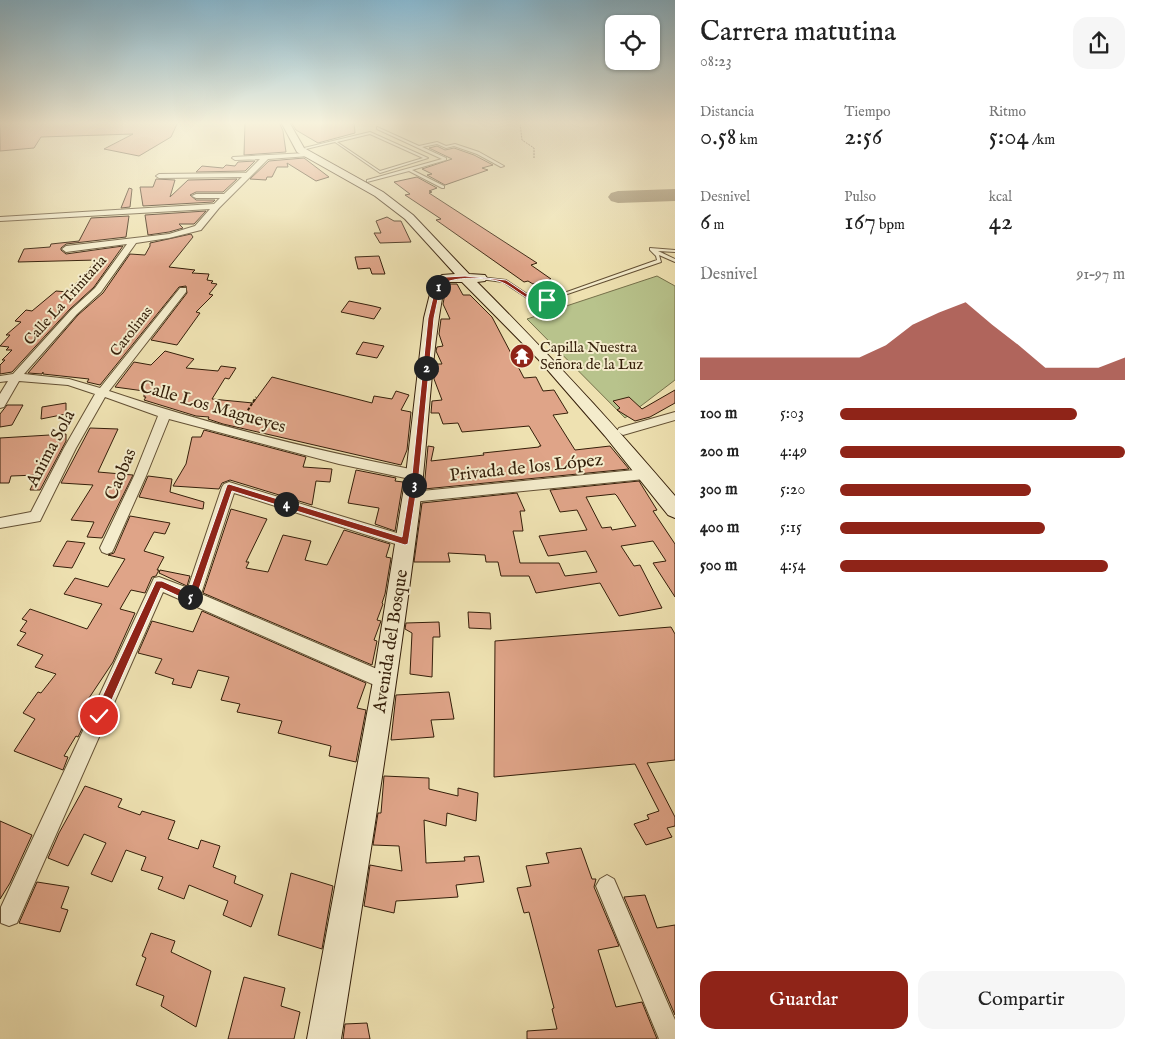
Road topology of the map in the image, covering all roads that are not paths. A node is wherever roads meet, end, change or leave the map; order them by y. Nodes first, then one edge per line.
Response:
1 (253, 170) edge
2 (340, 170) edge
3 (345, 170) edge
4 (407, 170) edge
5 (410, 170) edge
6 (249, 175) junction
7 (159, 176) dead end
8 (368, 182) junction
9 (443, 188) dead end
10 (196, 196) dead end
11 (228, 196) junction
12 (216, 206) junction
13 (0, 219) edge
14 (133, 241) junction
15 (66, 249) dead end
16 (651, 249) junction
17 (675, 251) edge
18 (675, 261) edge
19 (473, 278) junction
20 (184, 290) dead end
21 (16, 377) junction
22 (0, 379) edge
23 (102, 392) junction
24 (0, 404) edge
25 (165, 414) junction
26 (675, 416) edge
27 (623, 431) junction
28 (645, 474) junction
29 (414, 486) junction
30 (675, 494) edge
31 (675, 510) edge
32 (0, 523) edge
33 (405, 541) junction
34 (107, 548) dead end
35 (192, 598) junction
36 (385, 682) junction
37 (607, 886) dead end
38 (9, 915) dead end
39 (324, 1039) edge
40 (671, 1039) edge

1 - 6 street
2 - 19 main road
3 - 8 main road
4 - 8 lane
5 - 9 lane
6 - 7 street
6 - 11 street
8 - 19 main road
10 - 11 street
11 - 12 street
12 - 13 street
12 - 14 street
14 - 15 street
14 - 21 street, Calle La Trinitaria
16 - 17 lane
16 - 18 lane
16 - 19 lane
19 - 27 main road
19 - 28 main road
19 - 29 main road, Avenida del Bosque
20 - 23 street, Carolinas
21 - 22 street, Calle Los Magueyes
21 - 23 street, Calle Los Magueyes
21 - 24 street, Calle La Trinitaria
23 - 25 street, Calle Los Magueyes
23 - 32 street, Anima Sola
25 - 29 street, Calle Los Magueyes
25 - 34 street, Caobas
26 - 27 street
27 - 30 main road
28 - 29 street, Privada de los López
28 - 31 main road
29 - 33 main road, Avenida del Bosque
33 - 35 street
33 - 36 main road, Avenida del Bosque
35 - 36 street
35 - 38 street
36 - 39 main road, Avenida del Bosque
37 - 40 street

